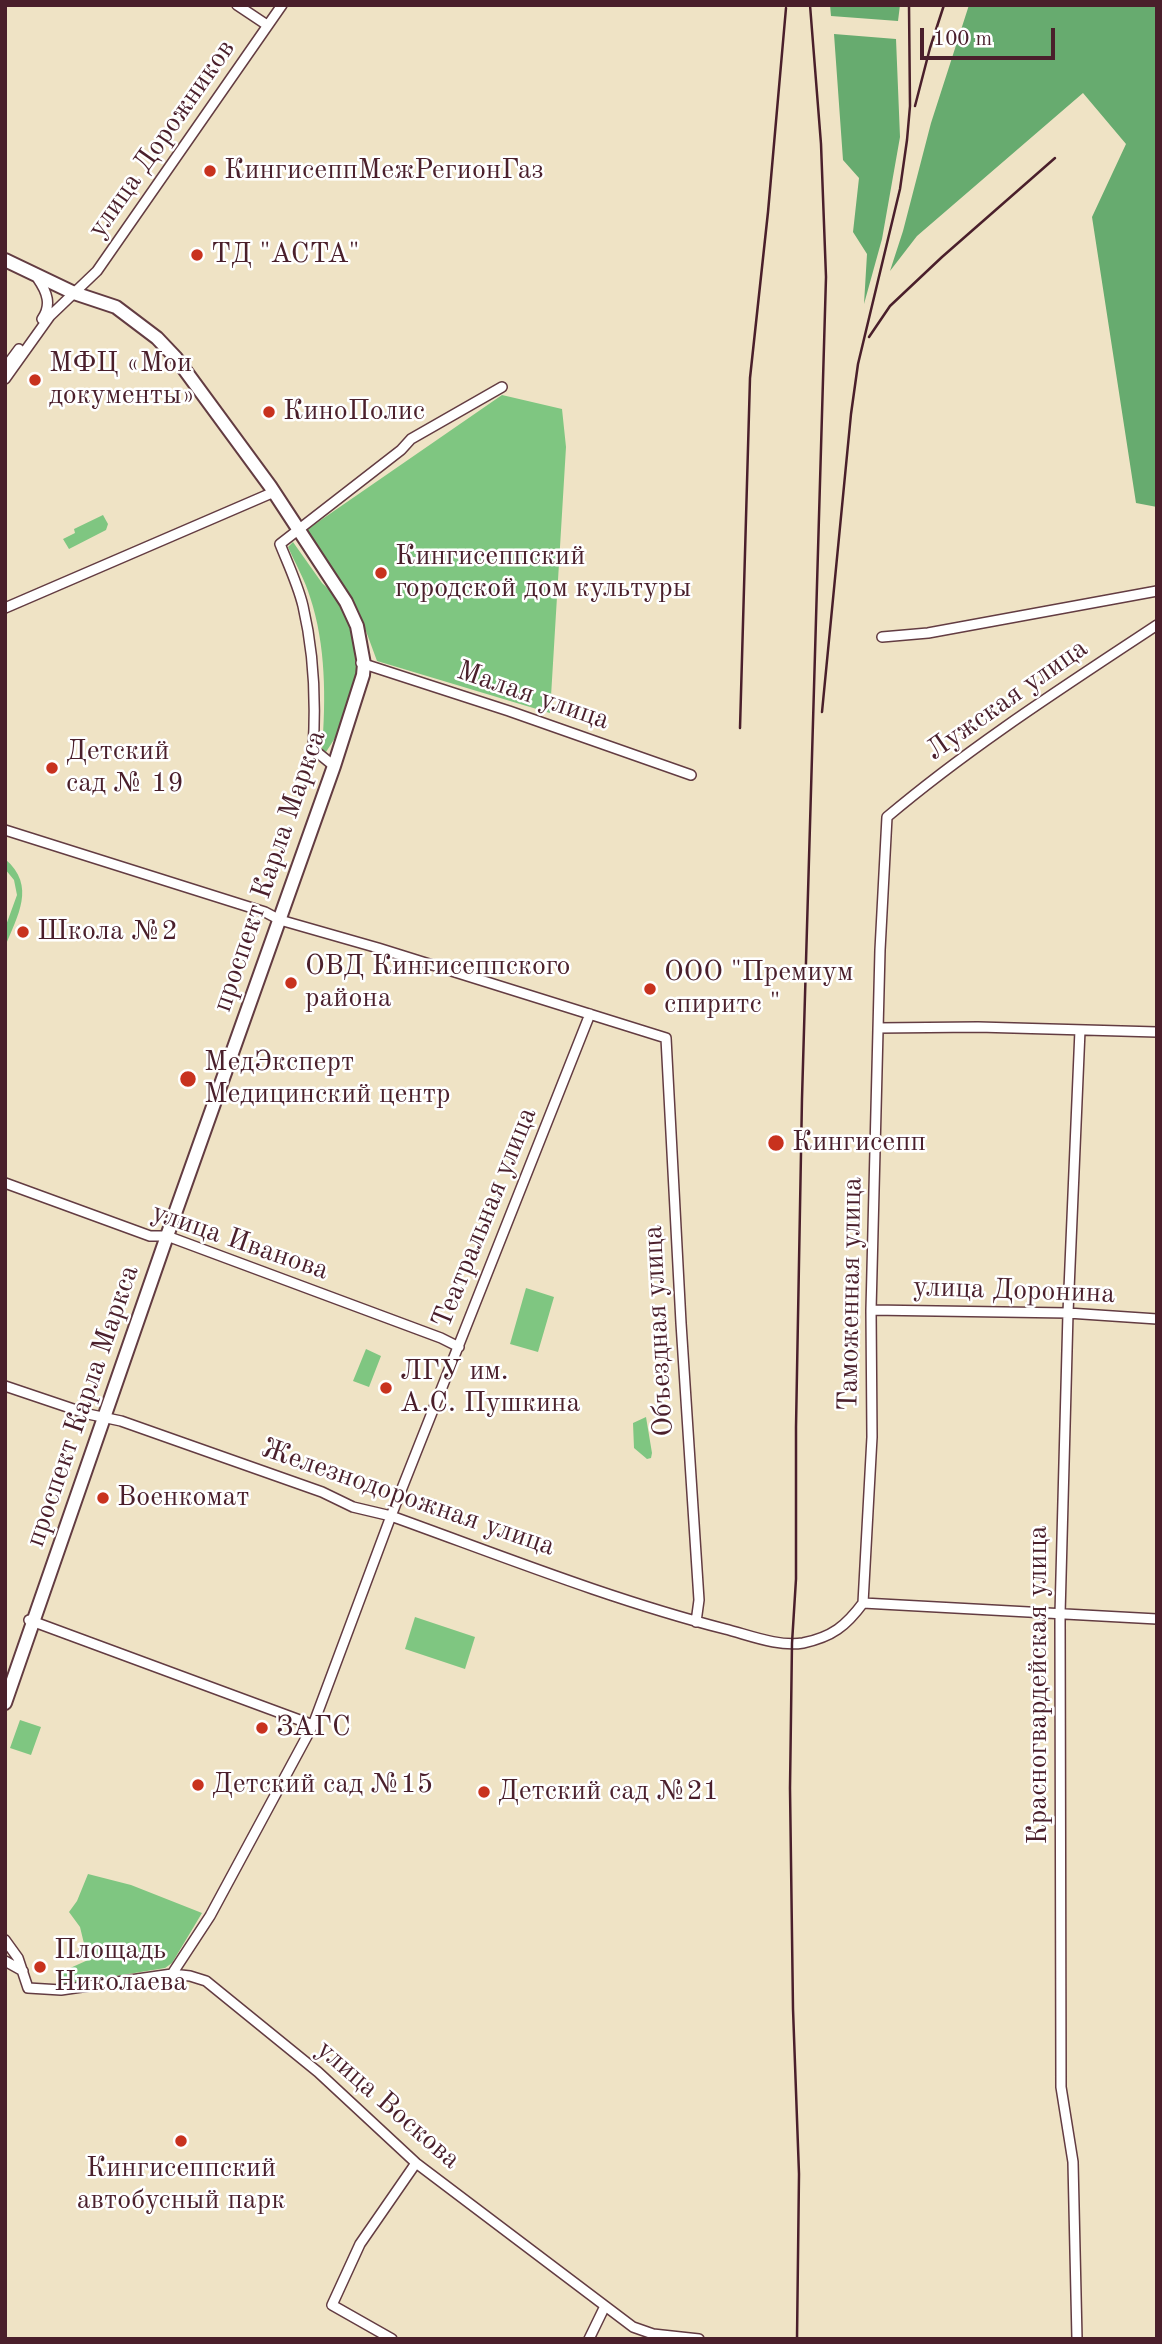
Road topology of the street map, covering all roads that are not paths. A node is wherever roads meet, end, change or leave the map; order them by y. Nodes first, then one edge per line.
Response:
1 (237, 5) edge
2 (282, 5) edge
3 (267, 26) junction
4 (5, 262) edge
5 (38, 279) junction
6 (72, 295) junction
7 (5, 368) edge
8 (5, 379) edge
9 (502, 387) dead end
10 (272, 493) junction
11 (297, 531) junction
12 (1157, 591) edge
13 (5, 608) edge
14 (1157, 625) edge
15 (883, 637) dead end
16 (361, 663) junction
17 (332, 764) junction
18 (691, 775) dead end
19 (887, 817) joint
20 (5, 830) edge
21 (278, 919) junction
22 (590, 1014) junction
23 (878, 1028) junction
24 (1080, 1030) junction
25 (1157, 1032) edge
26 (5, 1183) edge
27 (165, 1235) junction
28 (871, 1310) junction
29 (1068, 1313) junction
30 (1157, 1319) edge
31 (459, 1347) junction
32 (5, 1386) edge
33 (102, 1418) junction
34 (391, 1516) junction
35 (863, 1603) junction
36 (1060, 1614) junction
37 (1157, 1619) edge
38 (31, 1621) junction
39 (696, 1622) junction
40 (5, 1689) edge
41 (5, 1703) edge
42 (313, 1725) junction
43 (5, 1940) edge
44 (5, 1961) edge
45 (23, 1971) junction
46 (172, 1974) junction
47 (416, 2163) junction
48 (605, 2306) junction
49 (392, 2339) edge
50 (589, 2339) edge
51 (699, 2339) edge
52 (1077, 2339) edge

1 - 3 street
2 - 3 street, улица Дорожников
3 - 6 street, улица Дорожников
4 - 5 main road
4 - 6 main road, проспект Карла Маркса
5 - 6 main road
5 - 7 street
6 - 8 street, улица Дорожников
6 - 10 main road, проспект Карла Маркса
9 - 11 street
10 - 11 main road, проспект Карла Маркса
10 - 13 street
11 - 16 main road, проспект Карла Маркса
11 - 17 street
12 - 15 street
14 - 19 street, Лужская улица
16 - 17 main road, проспект Карла Маркса
16 - 18 street, Малая улица
17 - 21 main road, проспект Карла Маркса
19 - 23 street, Таможенная улица
20 - 21 street
21 - 22 street
21 - 27 main road, проспект Карла Маркса
22 - 31 street, Театральная улица
22 - 39 street, Объездная улица
23 - 24 street
23 - 28 street, Таможенная улица
24 - 25 street
24 - 29 street, Красногвардейская улица
26 - 27 street, улица Иванова
27 - 31 street, улица Иванова
27 - 33 main road, проспект Карла Маркса
28 - 29 street, улица Доронина
28 - 35 street, Таможенная улица
29 - 30 street, улица Доронина
29 - 36 street, Красногвардейская улица
31 - 34 street, Театральная улица
32 - 33 street, Железнодорожная улица
33 - 34 street, Железнодорожная улица
33 - 38 main road, проспект Карла Маркса
34 - 39 street, Железнодорожная улица
34 - 42 street, Театральная улица
35 - 36 street
35 - 39 street, Железнодорожная улица
36 - 37 street
36 - 52 street, Красногвардейская улица
38 - 40 main road
38 - 41 main road, проспект Карла Маркса
38 - 42 street
42 - 46 street, Театральная улица
43 - 45 street
44 - 45 street
45 - 46 street, улица Воскова
46 - 47 street, улица Воскова
47 - 48 street, улица Воскова
47 - 49 street
48 - 50 street
48 - 51 street, улица Воскова

